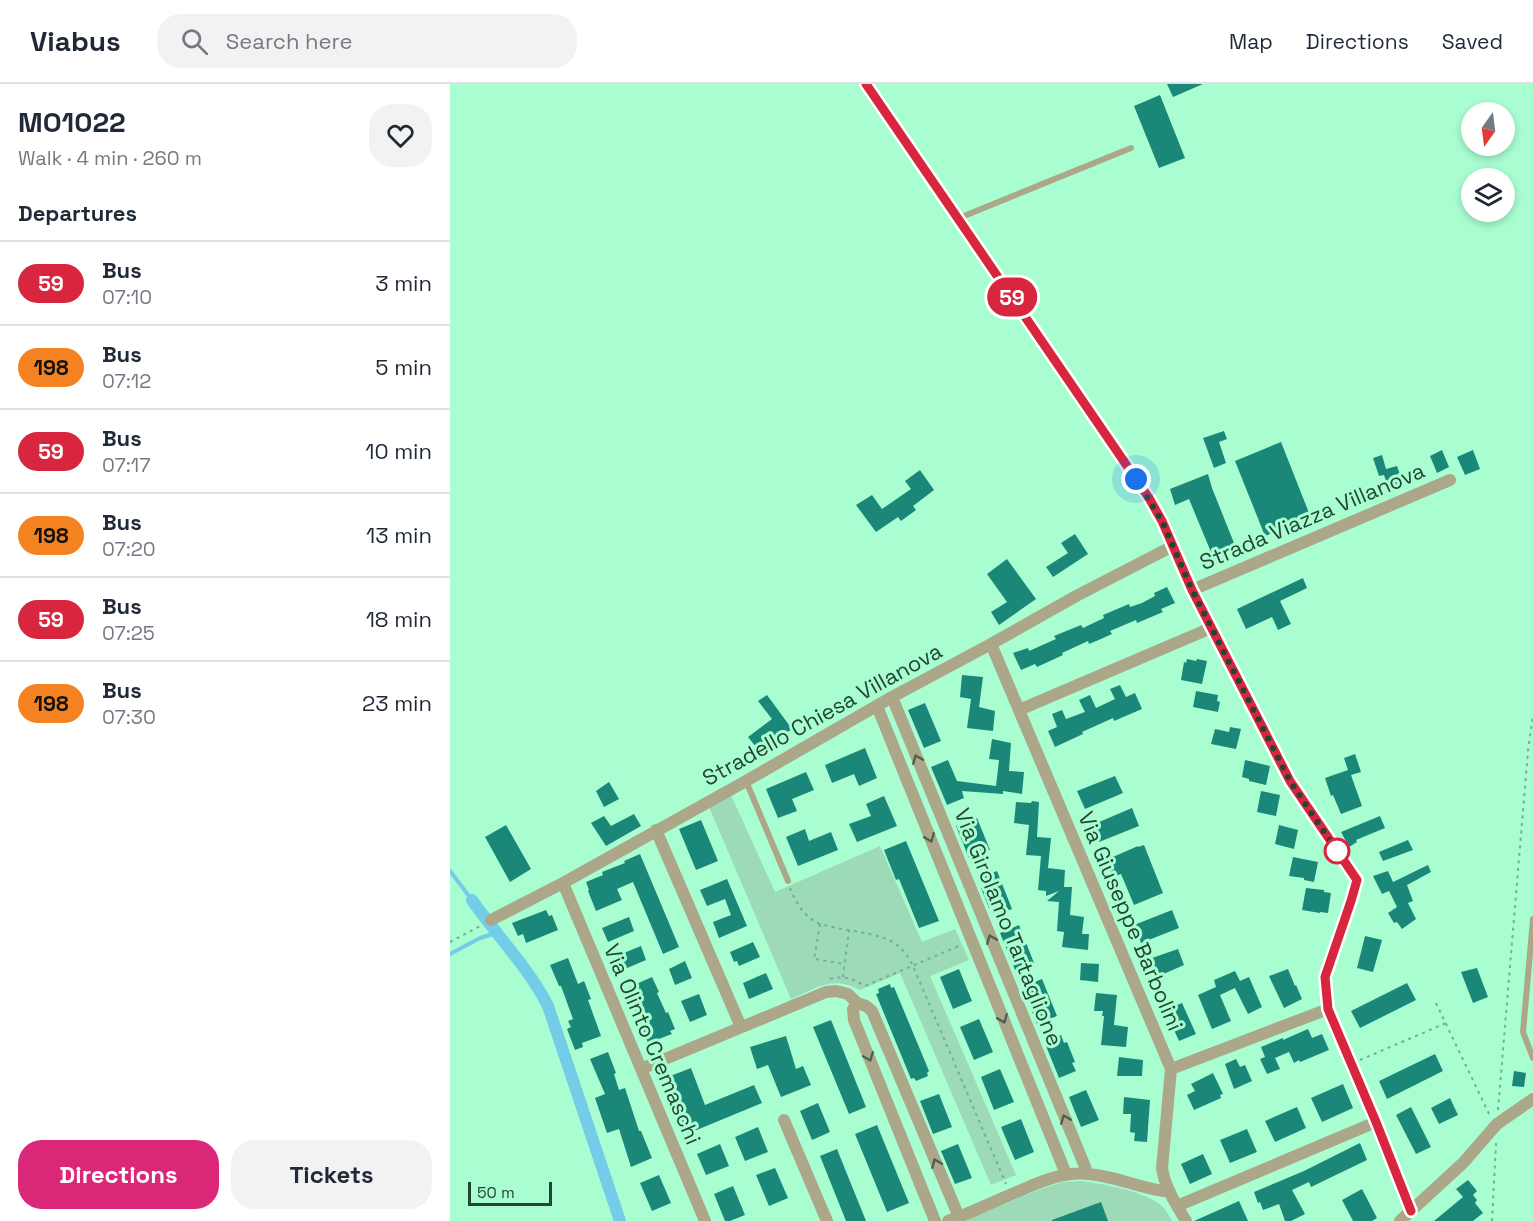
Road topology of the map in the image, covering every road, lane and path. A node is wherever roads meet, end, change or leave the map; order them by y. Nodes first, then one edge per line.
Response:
1 (866, 84) edge
2 (1131, 148) dead end
3 (958, 219) junction
4 (1450, 480) dead end
5 (1173, 546) junction
6 (1192, 590) junction
7 (1211, 628) junction
8 (991, 644) junction
9 (892, 697) junction
10 (877, 706) junction
11 (1019, 710) junction
12 (1533, 715) edge
13 (746, 781) junction
14 (656, 830) junction
15 (788, 881) joint
16 (563, 883) junction
17 (1533, 919) edge
18 (491, 920) dead end
19 (820, 924) junction
20 (479, 926) dead end
21 (849, 930) junction
22 (972, 941) junction
23 (450, 942) edge
24 (844, 964) junction
25 (913, 966) junction
26 (843, 977) junction
27 (822, 983) dead end
28 (857, 1003) junction
29 (1436, 1003) dead end
30 (1328, 1009) junction
31 (1446, 1023) junction
32 (741, 1027) junction
33 (1533, 1058) edge
34 (1351, 1064) junction
35 (641, 1068) junction
36 (1171, 1069) junction
37 (1533, 1099) edge
38 (784, 1120) dead end
39 (1376, 1122) junction
40 (1496, 1125) junction
41 (1066, 1174) junction
42 (1088, 1174) junction
43 (1170, 1192) junction
44 (1010, 1195) junction
45 (1177, 1206) junction
46 (1411, 1211) junction
47 (953, 1219) edge
48 (705, 1221) edge
49 (826, 1221) edge
50 (935, 1221) edge
51 (1186, 1221) edge
52 (1400, 1221) edge
53 (1492, 1221) edge

1 - 3 street, Strada Viazza Villanova
2 - 3 lane
3 - 5 street, Strada Viazza Villanova
4 - 6 street, Strada Viazza Villanova
5 - 6 street, Strada Viazza Villanova
5 - 8 street, Stradello Chiesa Villanova
6 - 7 street, Strada Viazza Villanova
7 - 11 street
7 - 30 street, Strada Viazza Villanova
8 - 9 street, Stradello Chiesa Villanova
8 - 11 street, Via Giuseppe Barbolini
9 - 10 street, Stradello Chiesa Villanova
42 -> 9 street, Via Girolamo Tartaglione
10 - 13 street, Stradello Chiesa Villanova
10 -> 22 street, Via Girolamo Tartaglione
11 - 36 street, Via Giuseppe Barbolini
12 - 40 path
13 - 14 street, Stradello Chiesa Villanova
13 - 15 lane
14 - 16 street, Stradello Chiesa Villanova
14 - 32 street
15 - 19 path
16 - 18 street, Stradello Chiesa Villanova
16 - 35 street, Via Olinto Cremaschi
17 - 33 lane
19 - 21 path
19 - 24 path
20 - 23 path
21 - 24 path
21 - 25 path
22 - 25 path
22 -> 41 street, Via Girolamo Tartaglione
24 - 26 path
25 - 26 path
25 - 44 path
26 - 27 path
28 - 32 street
47 -> 28 street
28 -> 50 street
29 - 31 path
30 - 34 street, Strada Viazza Villanova
30 - 36 street
31 - 34 path
31 - 40 path
32 - 35 street
34 - 39 street, Strada Viazza Villanova
35 - 48 street, Via Olinto Cremaschi
36 - 43 street, Via Giuseppe Barbolini
37 - 40 street
38 - 49 street
39 - 45 street
39 - 46 street, Strada Viazza Villanova
40 - 46 street
40 - 53 path
41 - 42 street
41 - 44 street
42 - 43 street
43 - 45 street, Via Giuseppe Barbolini
44 - 47 street
45 - 51 street, Via Giuseppe Barbolini
46 - 52 street

